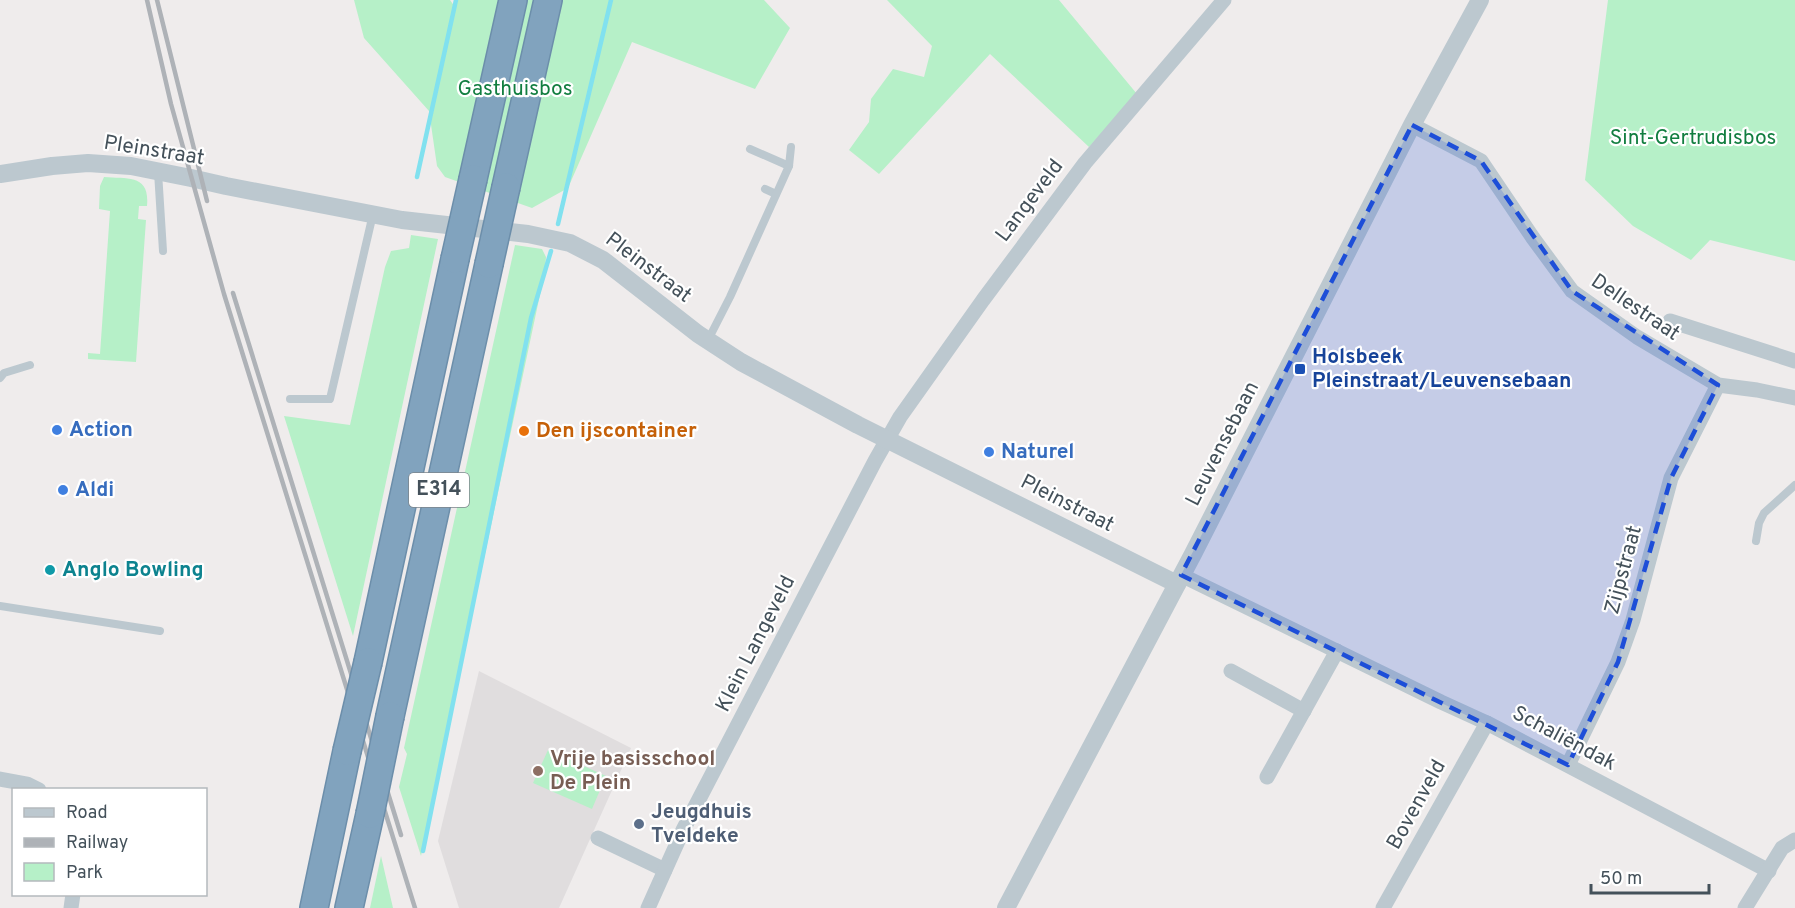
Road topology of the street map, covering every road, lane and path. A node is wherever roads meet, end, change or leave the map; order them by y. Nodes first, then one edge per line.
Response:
1 (513, 0) edge
2 (548, 0) edge
3 (1224, 0) edge
4 (1480, 0) edge
5 (1412, 124) junction
6 (791, 147) dead end
7 (750, 149) dead end
8 (789, 166) junction
9 (158, 171) junction
10 (0, 174) edge
11 (765, 189) dead end
12 (776, 194) junction
13 (373, 214) junction
14 (164, 251) dead end
15 (1670, 321) dead end
16 (708, 340) junction
17 (1795, 361) edge
18 (30, 365) dead end
19 (0, 378) edge
20 (1718, 385) junction
21 (1795, 398) edge
22 (290, 399) dead end
23 (887, 440) junction
24 (1795, 485) edge
25 (1756, 541) dead end
26 (1179, 580) junction
27 (0, 606) edge
28 (160, 631) dead end
29 (1337, 651) junction
30 (1231, 671) dead end
31 (1304, 711) junction
32 (1487, 723) junction
33 (1568, 765) junction
34 (1267, 777) dead end
35 (0, 779) edge
36 (37, 788) edge
37 (598, 838) dead end
38 (1795, 840) edge
39 (665, 870) junction
40 (1769, 871) junction
41 (314, 908) edge
42 (350, 908) edge
43 (648, 908) edge
44 (1006, 908) edge
45 (1383, 908) edge
46 (1745, 908) edge

1 - 41 highway, E314, bridge
2 - 42 highway, E314, bridge
3 - 23 street, Langeveld
4 - 5 street, Leuvensebaan
5 - 20 street, Dellestraat
5 - 26 street, Leuvensebaan
6 - 8 lane
7 - 8 lane
8 - 12 lane
9 - 10 street, Pleinstraat
9 - 13 street, Pleinstraat
9 - 14 lane
11 - 12 lane
12 - 16 lane
13 - 16 street, Pleinstraat
13 - 22 lane
15 - 17 street, Dellestraat
16 - 23 street, Pleinstraat
18 - 19 lane
20 - 21 street, Dellestraat
20 - 33 street, Zijpstraat
23 - 26 street, Pleinstraat
23 - 39 street, Klein Langeveld
24 - 25 lane
26 - 29 street, Schaliëndak
26 - 44 street, Leuvensebaan
27 - 28 lane
29 - 31 street
29 - 32 street, Schaliëndak
30 - 31 street
31 - 34 street
32 - 33 street, Schaliëndak
32 - 45 street, Bovenveld
33 - 40 street, Schaliëndak
35 - 36 street
37 - 39 street
38 - 40 street
39 - 43 street, Klein Langeveld
40 - 46 street

